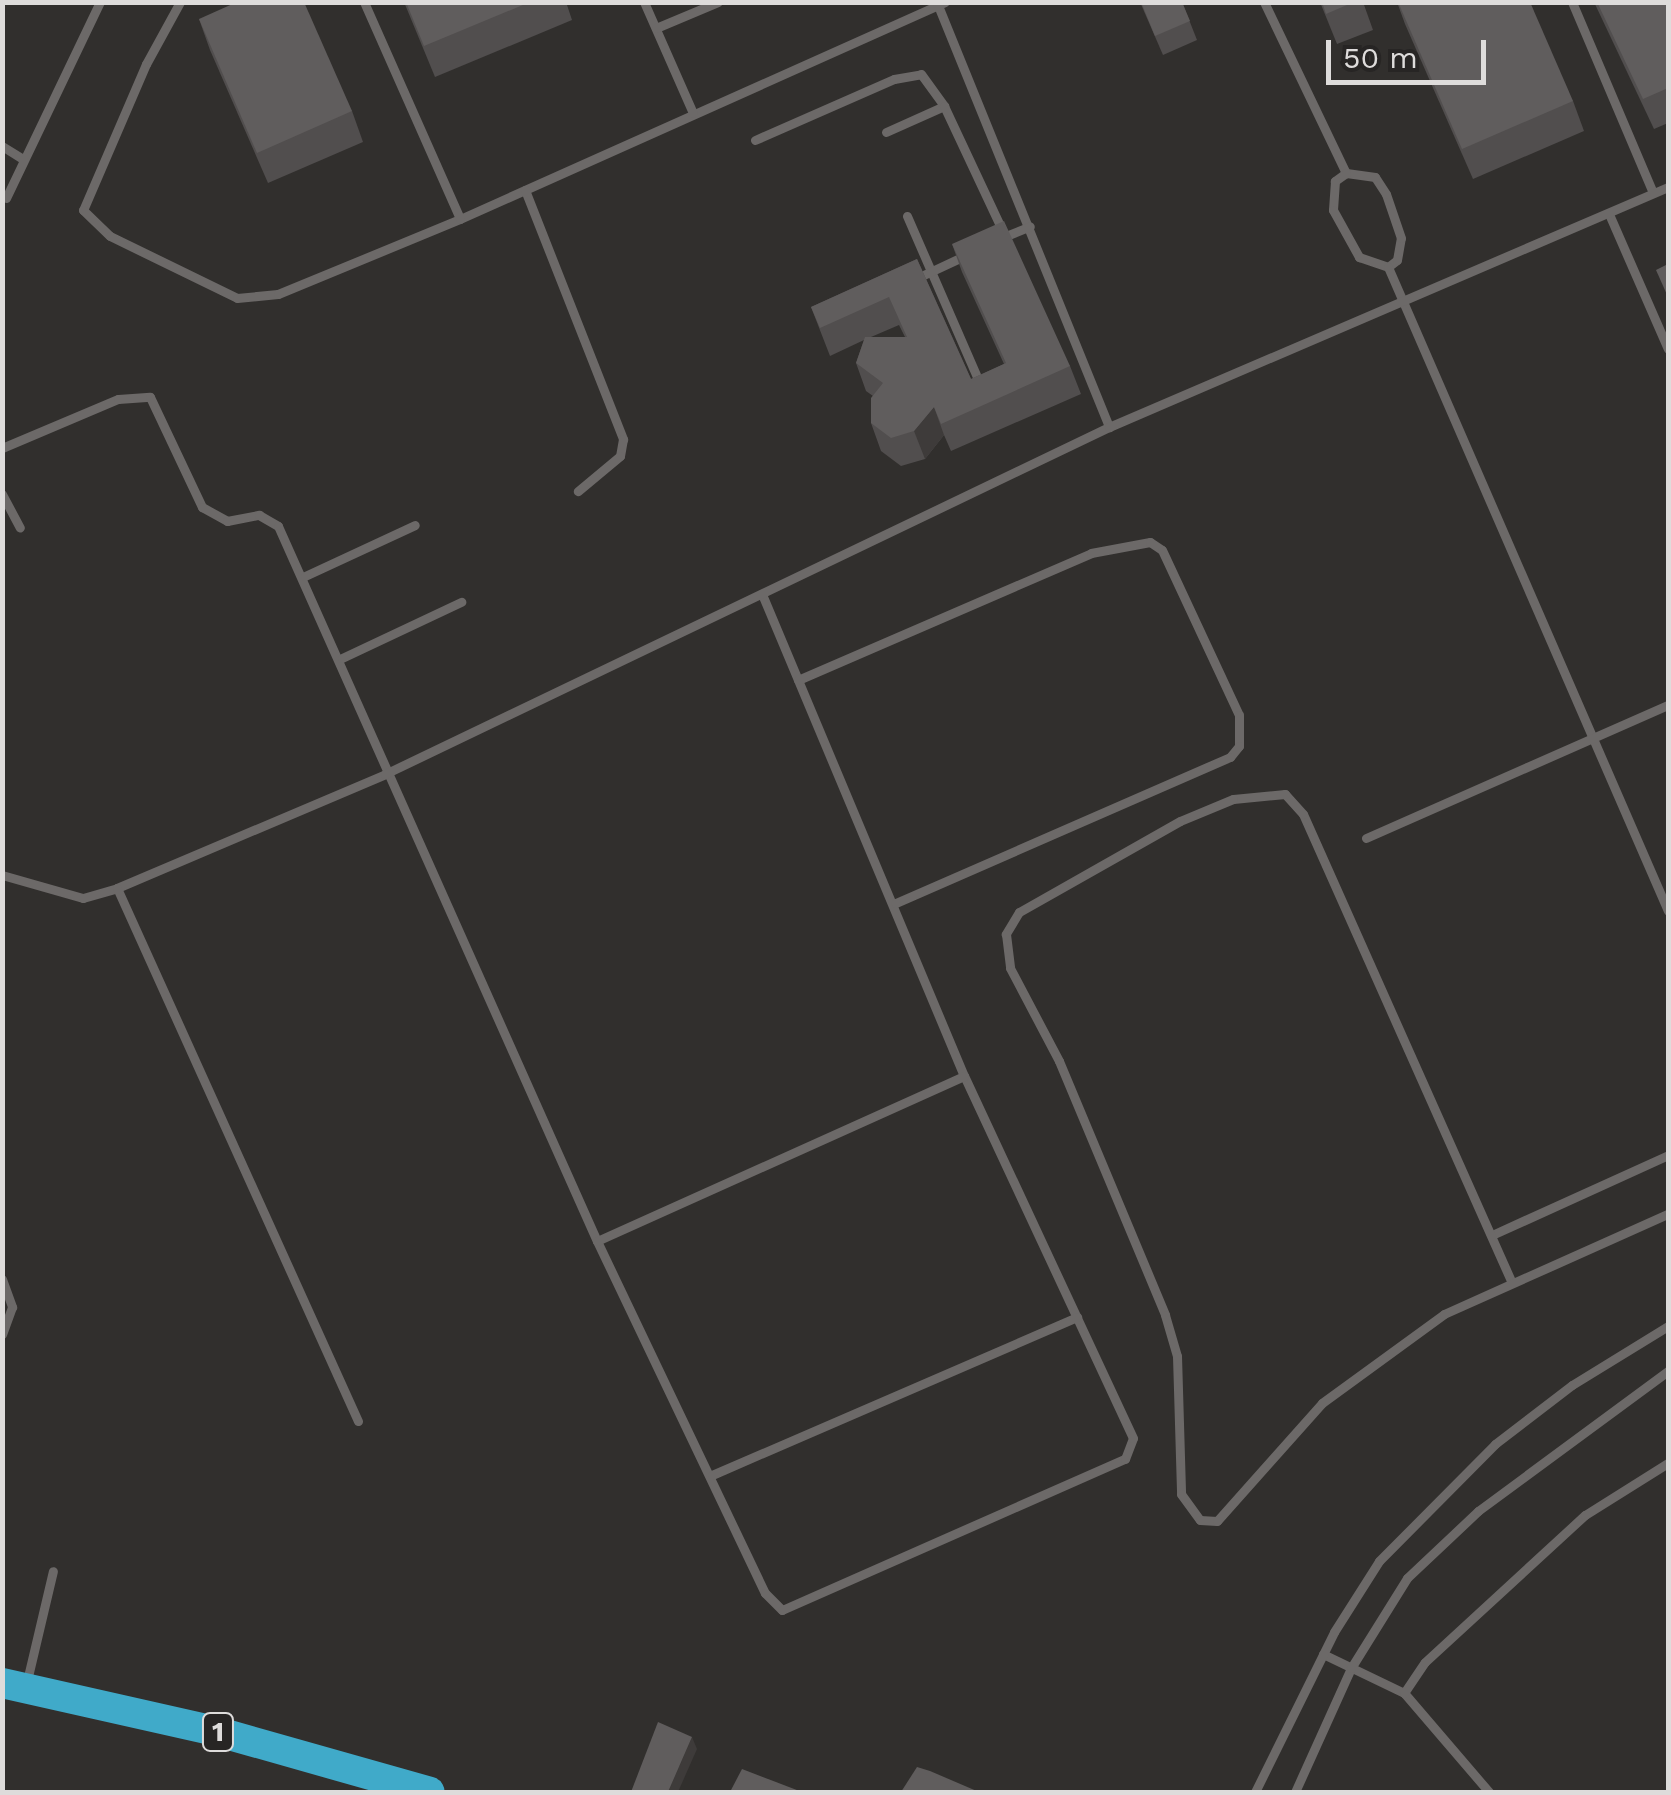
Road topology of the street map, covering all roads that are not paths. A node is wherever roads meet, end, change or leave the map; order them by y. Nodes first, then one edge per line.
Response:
1 (100, 2) edge
2 (180, 2) edge
3 (364, 2) edge
4 (644, 2) edge
5 (718, 2) edge
6 (1264, 2) edge
7 (1572, 2) edge
8 (940, 4) edge
9 (656, 28) junction
10 (944, 106) junction
11 (693, 114) junction
12 (886, 132) dead end
13 (754, 140) dead end
14 (2, 146) edge
15 (21, 158) junction
16 (1346, 173) junction
17 (1668, 186) edge
18 (525, 190) junction
19 (1652, 193) junction
20 (6, 198) dead end
21 (1608, 214) junction
22 (907, 216) dead end
23 (460, 219) junction
24 (1030, 226) junction
25 (1005, 236) junction
26 (990, 243) edge
27 (975, 250) edge
28 (1388, 268) junction
29 (930, 272) junction
30 (898, 286) edge
31 (1403, 301) junction
32 (1668, 349) edge
33 (987, 400) edge
34 (1109, 427) junction
35 (2, 448) edge
36 (578, 491) dead end
37 (2, 494) edge
38 (415, 526) dead end
39 (20, 528) dead end
40 (305, 576) junction
41 (762, 594) junction
42 (461, 602) dead end
43 (342, 658) junction
44 (798, 680) junction
45 (1668, 704) edge
46 (1593, 735) junction
47 (385, 774) junction
48 (1366, 838) dead end
49 (2, 875) edge
50 (118, 888) junction
51 (896, 903) junction
52 (1668, 911) edge
53 (964, 1076) junction
54 (1668, 1155) edge
55 (1668, 1214) edge
56 (1492, 1234) junction
57 (597, 1241) junction
58 (2, 1280) edge
59 (1512, 1283) junction
60 (1077, 1317) junction
61 (1668, 1326) edge
62 (2, 1334) edge
63 (1668, 1370) edge
64 (358, 1421) dead end
65 (1668, 1463) edge
66 (712, 1475) junction
67 (53, 1571) dead end
68 (1323, 1654) junction
69 (1350, 1668) junction
70 (14, 1686) edge
71 (1404, 1693) junction
72 (430, 1792) edge
73 (1255, 1792) edge
74 (1295, 1792) edge
75 (1489, 1792) edge

1 - 15 lane
2 - 23 lane
3 - 23 lane
4 - 9 lane
5 - 9 lane
6 - 16 lane
7 - 19 lane
8 - 11 lane
8 - 24 lane
9 - 11 lane
10 - 12 lane
10 - 13 lane
10 - 25 lane
11 - 18 lane
14 - 15 lane
15 - 20 lane
16 - 28 lane
16 - 28 lane
17 - 19 lane
18 - 23 lane
18 - 36 lane
19 - 21 lane
21 - 31 lane
21 - 32 lane
22 - 29 lane
24 - 25 lane
24 - 34 lane
25 - 26 lane
27 - 29 lane
28 - 31 lane
29 - 30 lane
29 - 33 lane
31 - 34 lane
31 - 46 lane
34 - 41 lane
35 - 40 lane
37 - 39 lane
38 - 40 lane
40 - 43 lane
41 - 44 lane
41 - 47 lane
42 - 43 lane
43 - 47 lane
44 - 51 lane
44 - 51 lane
45 - 46 lane
46 - 48 lane
46 - 52 lane
47 - 50 lane
47 - 57 lane
49 - 50 lane
50 - 64 lane
51 - 53 lane
53 - 57 lane
53 - 60 lane
54 - 56 lane
55 - 59 lane
56 - 59 lane
56 - 59 lane
57 - 66 lane
58 - 62 lane
60 - 66 lane
60 - 66 lane
61 - 68 lane
63 - 69 lane
65 - 71 lane
67 - 70 lane
68 - 69 lane
68 - 73 lane
69 - 71 lane
69 - 74 lane
70 - 72 highway, 1
71 - 75 lane

